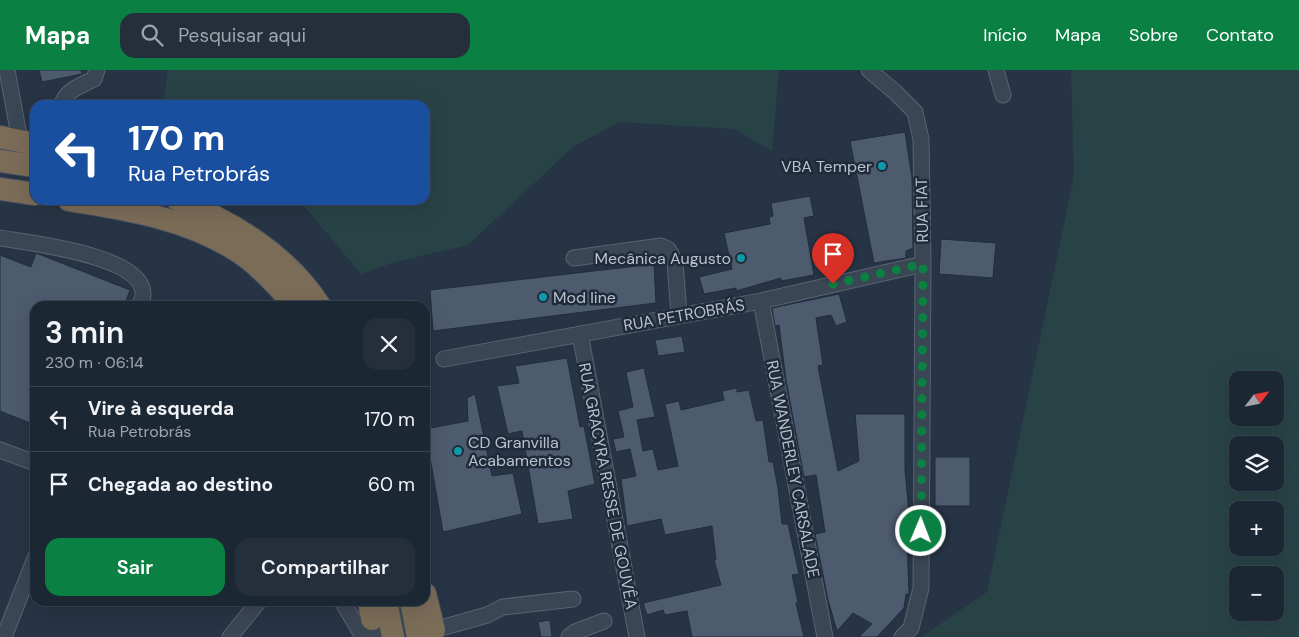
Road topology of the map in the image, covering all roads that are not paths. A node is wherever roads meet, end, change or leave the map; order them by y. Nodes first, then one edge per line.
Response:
1 (7, 70) edge
2 (96, 70) edge
3 (869, 70) edge
4 (996, 70) edge
5 (1003, 95) dead end
6 (63, 100) edge
7 (18, 141) edge
8 (0, 160) edge
9 (30, 165) edge
10 (0, 188) edge
11 (30, 193) edge
12 (102, 205) edge
13 (190, 205) edge
14 (0, 238) edge
15 (574, 258) dead end
16 (923, 264) junction
17 (140, 301) edge
18 (292, 301) edge
19 (316, 301) edge
20 (761, 301) junction
21 (679, 316) junction
22 (580, 334) junction
23 (444, 359) dead end
24 (0, 450) edge
25 (30, 461) edge
26 (30, 571) edge
27 (573, 599) dead end
28 (254, 606) edge
29 (347, 606) edge
30 (387, 606) edge
31 (414, 606) edge
32 (426, 606) edge
33 (604, 621) dead end
34 (368, 626) edge
35 (429, 635) edge
36 (4, 637) edge
37 (230, 637) edge
38 (393, 637) edge
39 (569, 637) edge
40 (637, 637) edge
41 (824, 637) edge
42 (902, 637) edge

1 - 7 street
2 - 6 street
3 - 16 street, RUA FIAT
4 - 5 street
8 - 9 highway
10 - 11 highway
12 - 18 highway
13 - 19 highway
14 - 17 street
15 - 21 street
16 - 20 street, RUA PETROBRÁS
16 - 42 street, RUA FIAT
20 - 21 street, RUA PETROBRÁS
20 - 41 street, RUA WANDERLEY CARSALADE
21 - 22 street, RUA PETROBRÁS
22 - 23 street, RUA PETROBRÁS
22 - 40 street, RUA GRACYRA RESSE DE GOUVÊA
24 - 25 street
26 - 36 street
27 - 35 street
28 - 37 street
29 - 34 street
30 - 38 highway
31 - 35 highway
32 - 35 highway
33 - 39 street

